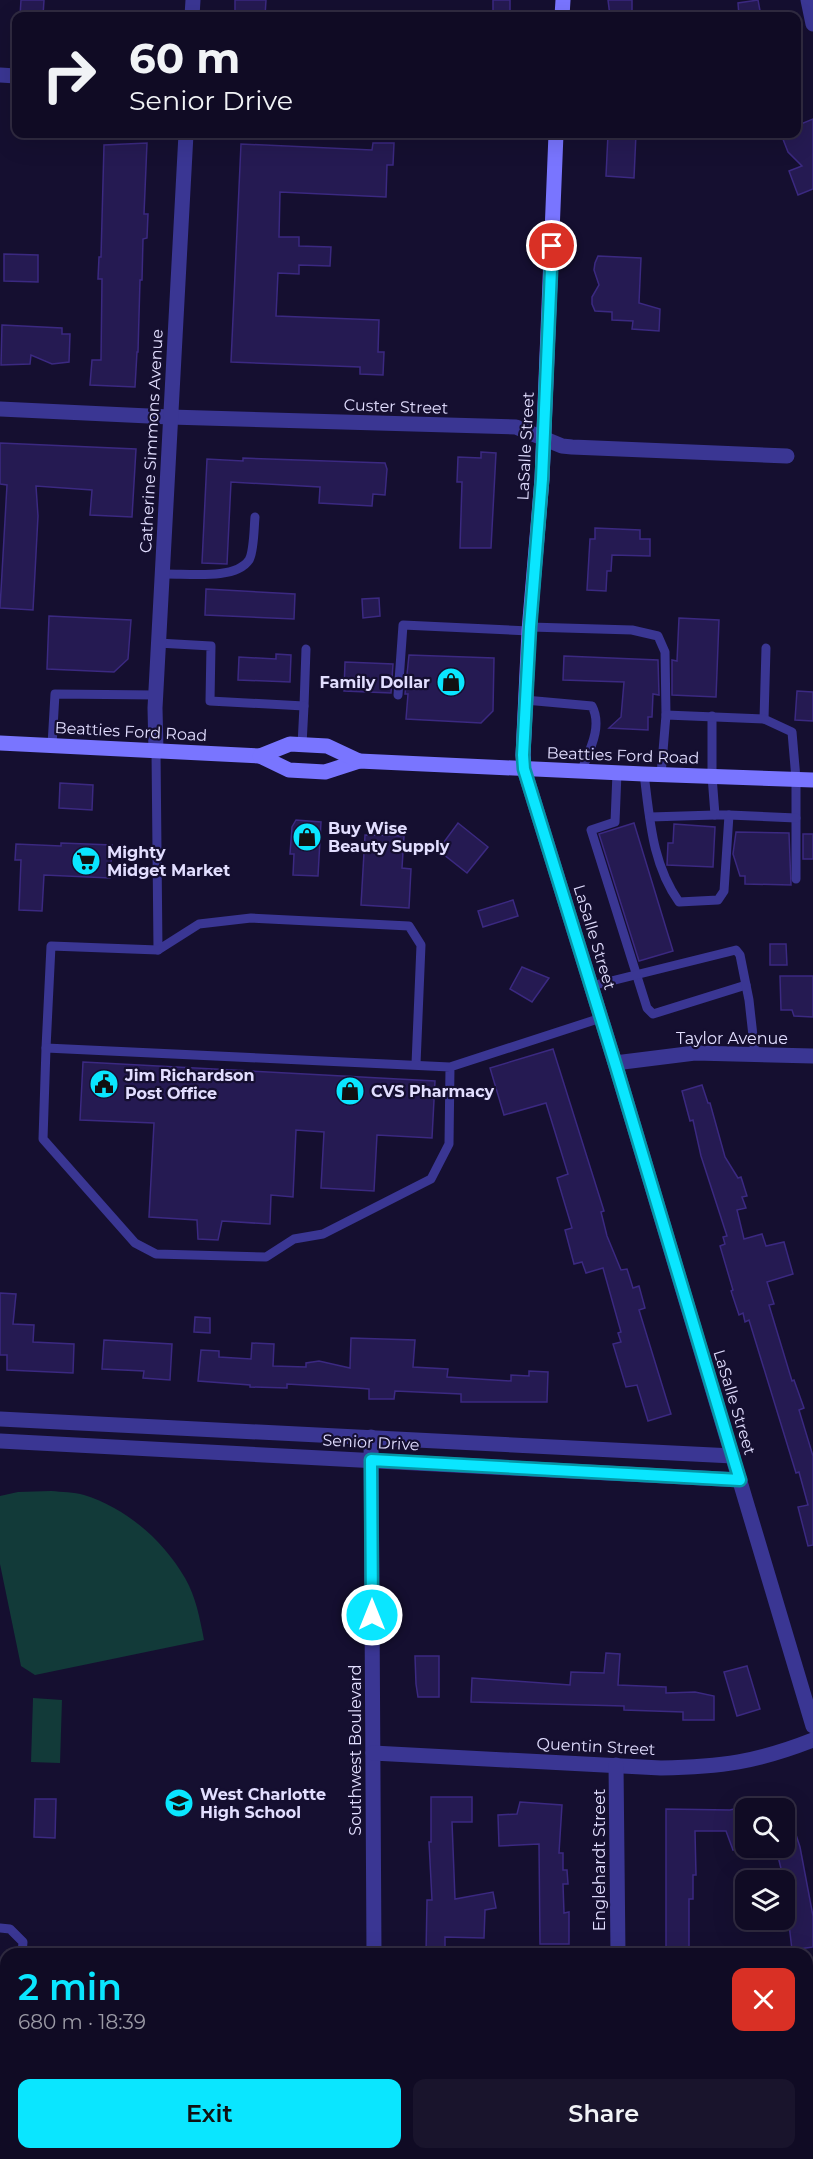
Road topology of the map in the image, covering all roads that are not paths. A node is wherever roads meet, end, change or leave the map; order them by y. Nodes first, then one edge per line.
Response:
1 (808, 0) edge
2 (813, 24) edge
3 (186, 138) edge
4 (556, 138) edge
5 (0, 409) edge
6 (170, 417) junction
7 (544, 438) junction
8 (787, 456) dead end
9 (255, 517) dead end
10 (162, 574) junction
11 (529, 629) junction
12 (158, 644) junction
13 (766, 648) dead end
14 (306, 649) dead end
15 (156, 695) junction
16 (398, 695) dead end
17 (525, 700) junction
18 (304, 706) junction
19 (666, 715) junction
20 (712, 716) junction
21 (764, 719) junction
22 (0, 743) edge
23 (52, 745) junction
24 (302, 745) junction
25 (156, 750) junction
26 (260, 756) junction
27 (359, 761) junction
28 (524, 769) junction
29 (581, 772) junction
30 (616, 773) junction
31 (644, 774) junction
32 (661, 775) junction
33 (712, 776) junction
34 (796, 779) junction
35 (813, 780) edge
36 (716, 815) junction
37 (729, 815) junction
38 (650, 817) junction
39 (796, 818) junction
40 (796, 879) dead end
41 (158, 950) junction
42 (637, 975) junction
43 (591, 986) junction
44 (746, 986) junction
45 (601, 1018) junction
46 (46, 1048) junction
47 (755, 1054) junction
48 (813, 1056) edge
49 (615, 1063) junction
50 (416, 1064) junction
51 (450, 1067) junction
52 (0, 1419) edge
53 (247, 1431) junction
54 (371, 1437) junction
55 (0, 1441) edge
56 (246, 1454) junction
57 (733, 1456) junction
58 (371, 1460) junction
59 (740, 1480) junction
60 (813, 1726) edge
61 (813, 1740) edge
62 (373, 1753) junction
63 (616, 1765) junction
64 (0, 1928) edge
65 (22, 1948) edge
66 (374, 1948) edge
67 (618, 1948) edge

1 - 2 street
3 - 6 street, Catherine Simmons Avenue
4 - 7 main road, LaSalle Street
5 - 6 street, Custer Street
6 - 7 street, Custer Street
6 - 10 street, Catherine Simmons Avenue
7 - 8 street, Custer Street
7 - 11 main road, LaSalle Street
9 - 10 lane
10 - 12 street, Catherine Simmons Avenue
11 - 16 lane
11 - 17 main road, LaSalle Street
11 - 19 lane
12 - 15 street, Catherine Simmons Avenue
12 - 18 lane
13 - 21 lane
14 - 18 lane
15 - 23 lane
15 - 25 street, Catherine Simmons Avenue
17 - 28 main road, LaSalle Street
17 - 29 lane
18 - 24 lane
19 - 20 lane
19 - 32 lane
20 - 21 lane
20 - 33 lane
21 - 34 lane
22 - 23 main road, Beatties Ford Road
23 - 25 main road, Beatties Ford Road
24 - 26 main road, Beatties Ford Road
24 - 27 main road, Beatties Ford Road
25 - 26 main road, Beatties Ford Road
25 - 41 lane
26 - 27 main road, Beatties Ford Road
27 - 28 main road, Beatties Ford Road
28 - 29 main road, Beatties Ford Road
28 - 43 street, LaSalle Street
29 - 30 main road, Beatties Ford Road
30 - 31 main road, Beatties Ford Road
30 - 42 lane
31 - 32 main road, Beatties Ford Road
31 - 38 lane
32 - 33 main road, Beatties Ford Road
33 - 34 main road, Beatties Ford Road
33 - 36 lane
34 - 35 main road, Beatties Ford Road
34 - 39 lane
36 - 37 lane
36 - 38 lane
37 - 38 lane
37 - 39 lane
39 - 40 lane
41 - 46 lane
41 - 50 lane
42 - 43 lane
42 - 44 lane
42 - 44 lane
43 - 45 street, LaSalle Street
44 - 47 lane
45 - 49 street, LaSalle Street
45 - 51 lane
46 - 50 lane
46 - 51 lane
47 - 48 street, Taylor Avenue
47 - 49 street, Taylor Avenue
49 - 57 street, LaSalle Street
50 - 51 lane
52 - 53 street, Senior Drive
53 - 54 street, Senior Drive
53 - 56 lane
54 - 57 street, Senior Drive
54 - 58 street, Southwest Boulevard
55 - 56 street, Senior Drive
56 - 58 street, Senior Drive
57 - 59 street, LaSalle Street
58 - 59 street, Senior Drive
58 - 62 street, Southwest Boulevard
59 - 60 street, LaSalle Street
61 - 63 street, Quentin Street
62 - 63 street, Quentin Street
62 - 66 street, Southwest Boulevard
63 - 67 street, Englehardt Street
64 - 65 lane

